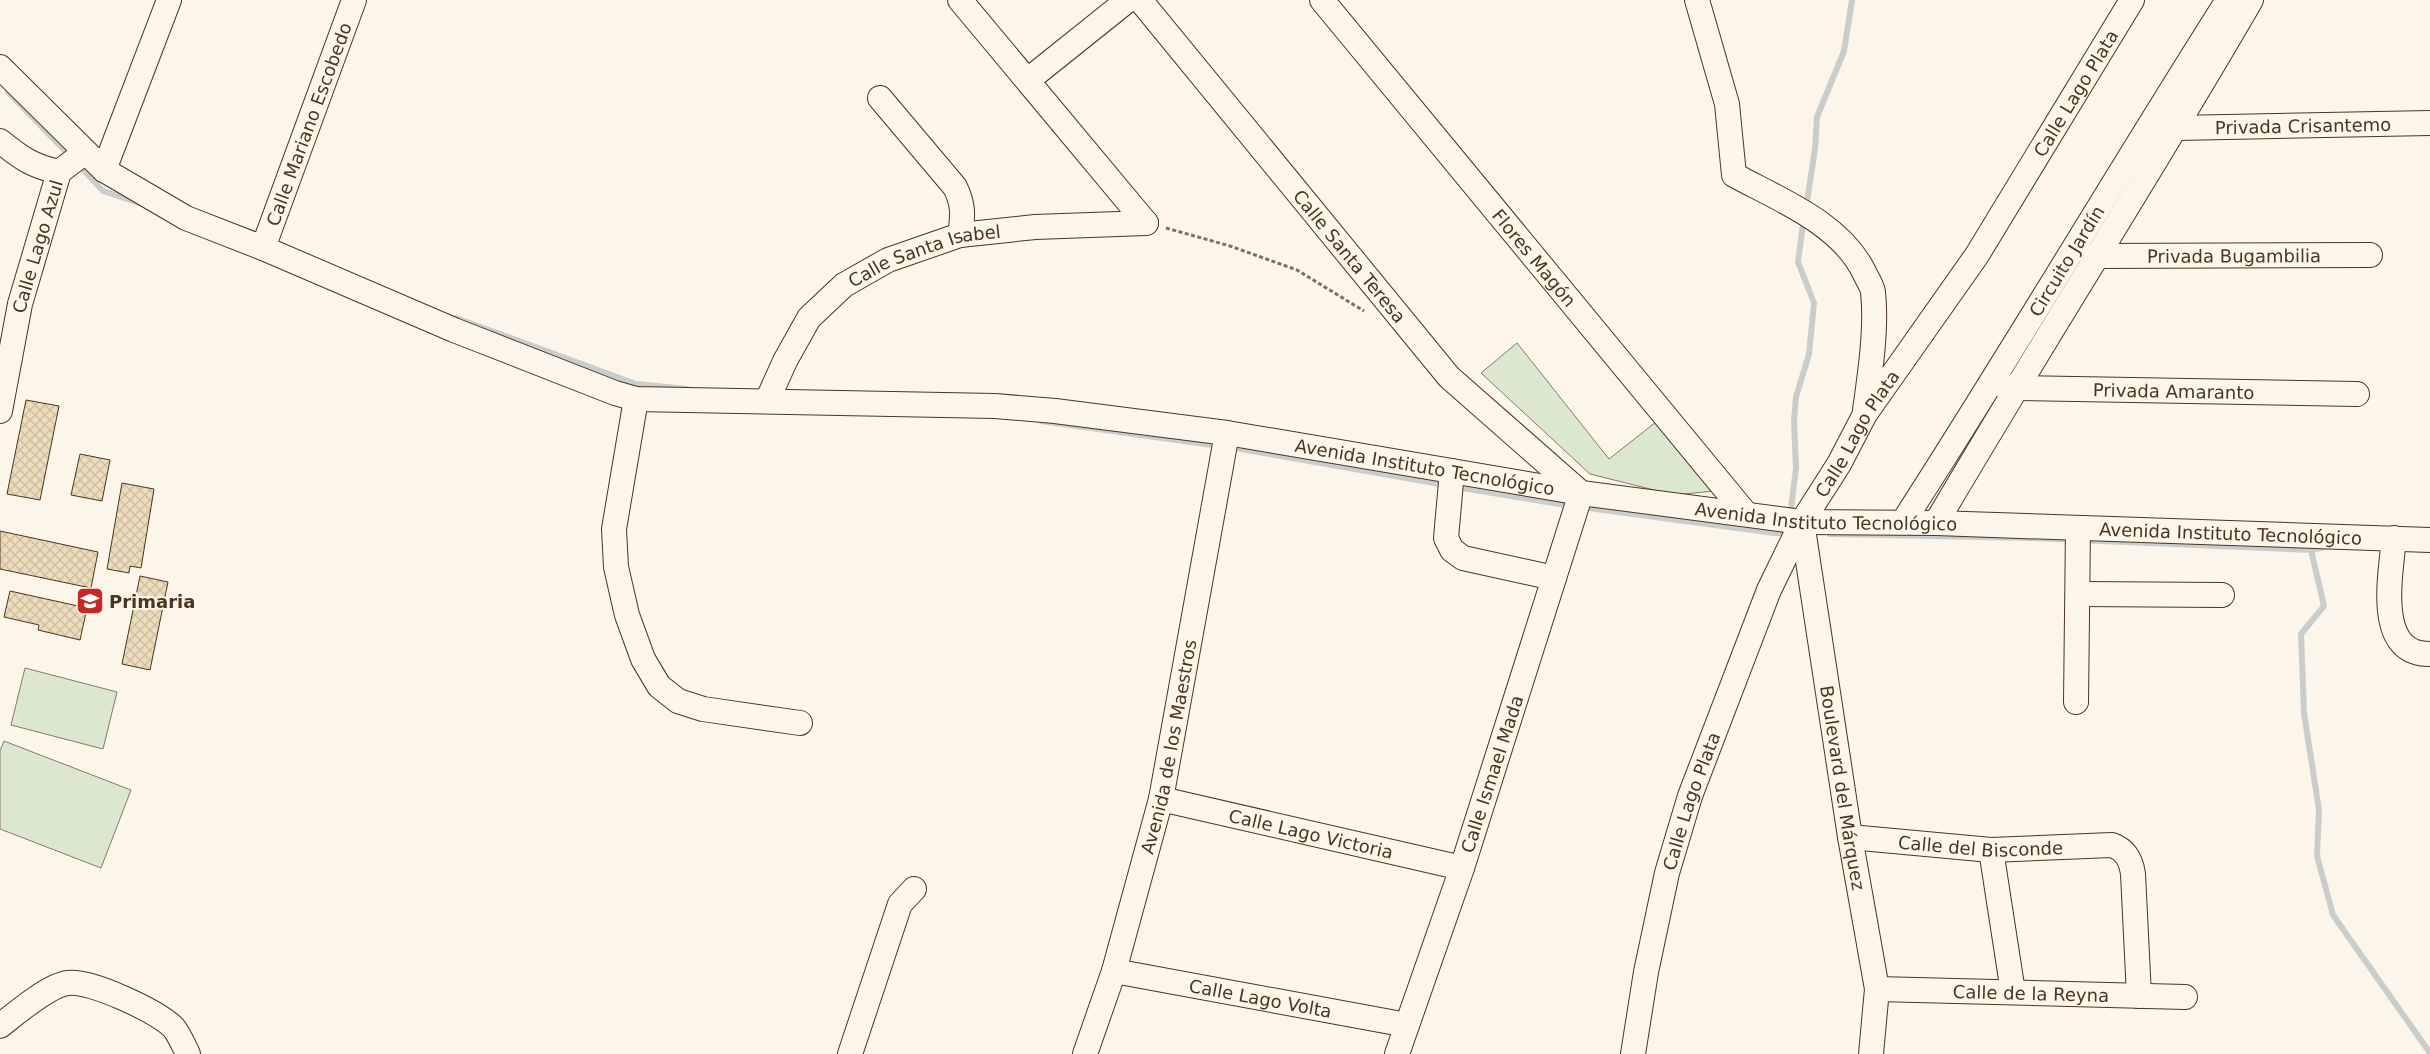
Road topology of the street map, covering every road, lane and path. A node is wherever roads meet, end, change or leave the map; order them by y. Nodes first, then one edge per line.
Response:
1 (169, 0) edge
2 (354, 0) edge
3 (960, 0) edge
4 (1128, 0) edge
5 (1140, 0) edge
6 (1322, 0) edge
7 (1697, 0) edge
8 (2132, 0) edge
9 (2228, 0) edge
10 (2251, 0) edge
11 (0, 67) edge
12 (1028, 80) junction
13 (880, 98) dead end
14 (2430, 123) edge
15 (2177, 128) junction
16 (0, 141) edge
17 (84, 153) junction
18 (104, 170) junction
19 (59, 172) junction
20 (1146, 223) junction
21 (960, 235) junction
22 (263, 248) junction
23 (2370, 255) dead end
24 (2096, 256) junction
25 (1365, 311) dead end
26 (2004, 385) junction
27 (2356, 394) dead end
28 (636, 399) junction
29 (767, 401) junction
30 (0, 411) edge
31 (1865, 414) junction
32 (1227, 433) junction
33 (1452, 471) junction
34 (1581, 493) junction
35 (1746, 514) junction
36 (1802, 522) junction
37 (1904, 522) junction
38 (1936, 523) junction
39 (2078, 528) junction
40 (2394, 538) junction
41 (2430, 540) edge
42 (1554, 578) junction
43 (2079, 594) junction
44 (2222, 596) dead end
45 (2430, 654) edge
46 (2076, 702) dead end
47 (800, 723) dead end
48 (1161, 799) junction
49 (1850, 837) junction
50 (1991, 850) junction
51 (1462, 868) junction
52 (914, 889) dead end
53 (1114, 971) junction
54 (1877, 989) junction
55 (2013, 992) junction
56 (2139, 996) junction
57 (2185, 997) dead end
58 (1407, 1025) junction
59 (0, 1026) edge
60 (188, 1054) edge
61 (850, 1054) edge
62 (1085, 1054) edge
63 (1397, 1054) edge
64 (1633, 1054) edge
65 (1870, 1054) edge

1 - 18 street
2 - 22 street, Calle Mariano Escobedo
3 - 12 street
4 - 12 street
5 - 34 street, Calle Santa Teresa
6 - 35 street, Flores Magón
7 - 31 street
8 - 31 street, Calle Lago Plata
9 - 26 street, Circuito Jardín
10 - 15 street, Circuito Jardín
11 - 17 street, Avenida Instituto Tecnológico
12 - 20 street
13 - 21 street
14 - 15 street, Privada Crisantemo
15 - 24 street, Circuito Jardín
16 - 19 street
17 - 18 street, Avenida Instituto Tecnológico
17 - 19 street, Calle Lago Azul
18 - 22 street, Avenida Instituto Tecnológico
19 - 30 street, Calle Lago Azul
20 - 21 street, Calle Santa Isabel
20 - 25 path
21 - 29 street, Calle Santa Isabel
22 - 28 street, Avenida Instituto Tecnológico
23 - 24 street, Privada Bugambilia
24 - 26 street, Circuito Jardín
26 - 27 street, Privada Amaranto
26 - 37 street, Circuito Jardín
26 - 38 street, Circuito Jardín
28 - 29 street, Avenida Instituto Tecnológico
28 - 47 street
29 - 32 street, Avenida Instituto Tecnológico
31 - 36 street, Calle Lago Plata
32 - 33 street, Avenida Instituto Tecnológico
32 - 48 street, Avenida de los Maestros
33 - 34 street, Avenida Instituto Tecnológico
33 - 42 street
34 - 35 street, Avenida Instituto Tecnológico
34 - 42 street, Calle Ismael Mada
35 - 36 street, Avenida Instituto Tecnológico
36 - 37 street, Avenida Instituto Tecnológico
36 - 49 street, Boulevard del Márquez
36 - 64 street, Calle Lago Plata
37 - 38 street, Avenida Instituto Tecnológico
38 - 39 street, Avenida Instituto Tecnológico
39 - 40 street, Avenida Instituto Tecnológico
39 - 43 street
40 - 41 street, Avenida Instituto Tecnológico
40 - 45 street
42 - 51 street, Calle Ismael Mada
43 - 44 street
43 - 46 street
48 - 51 street, Calle Lago Victoria
48 - 53 street, Avenida de los Maestros
49 - 50 street, Calle del Bisconde
49 - 54 street, Boulevard del Márquez
50 - 55 street
50 - 56 street, Calle del Bisconde
51 - 58 street, Calle Ismael Mada
52 - 61 street
53 - 58 street, Calle Lago Volta
53 - 62 street, Avenida de los Maestros
54 - 55 street, Calle de la Reyna
54 - 65 street, Boulevard del Márquez
55 - 56 street, Calle de la Reyna
56 - 57 street, Calle de la Reyna
58 - 63 street, Calle Ismael Mada
59 - 60 street

